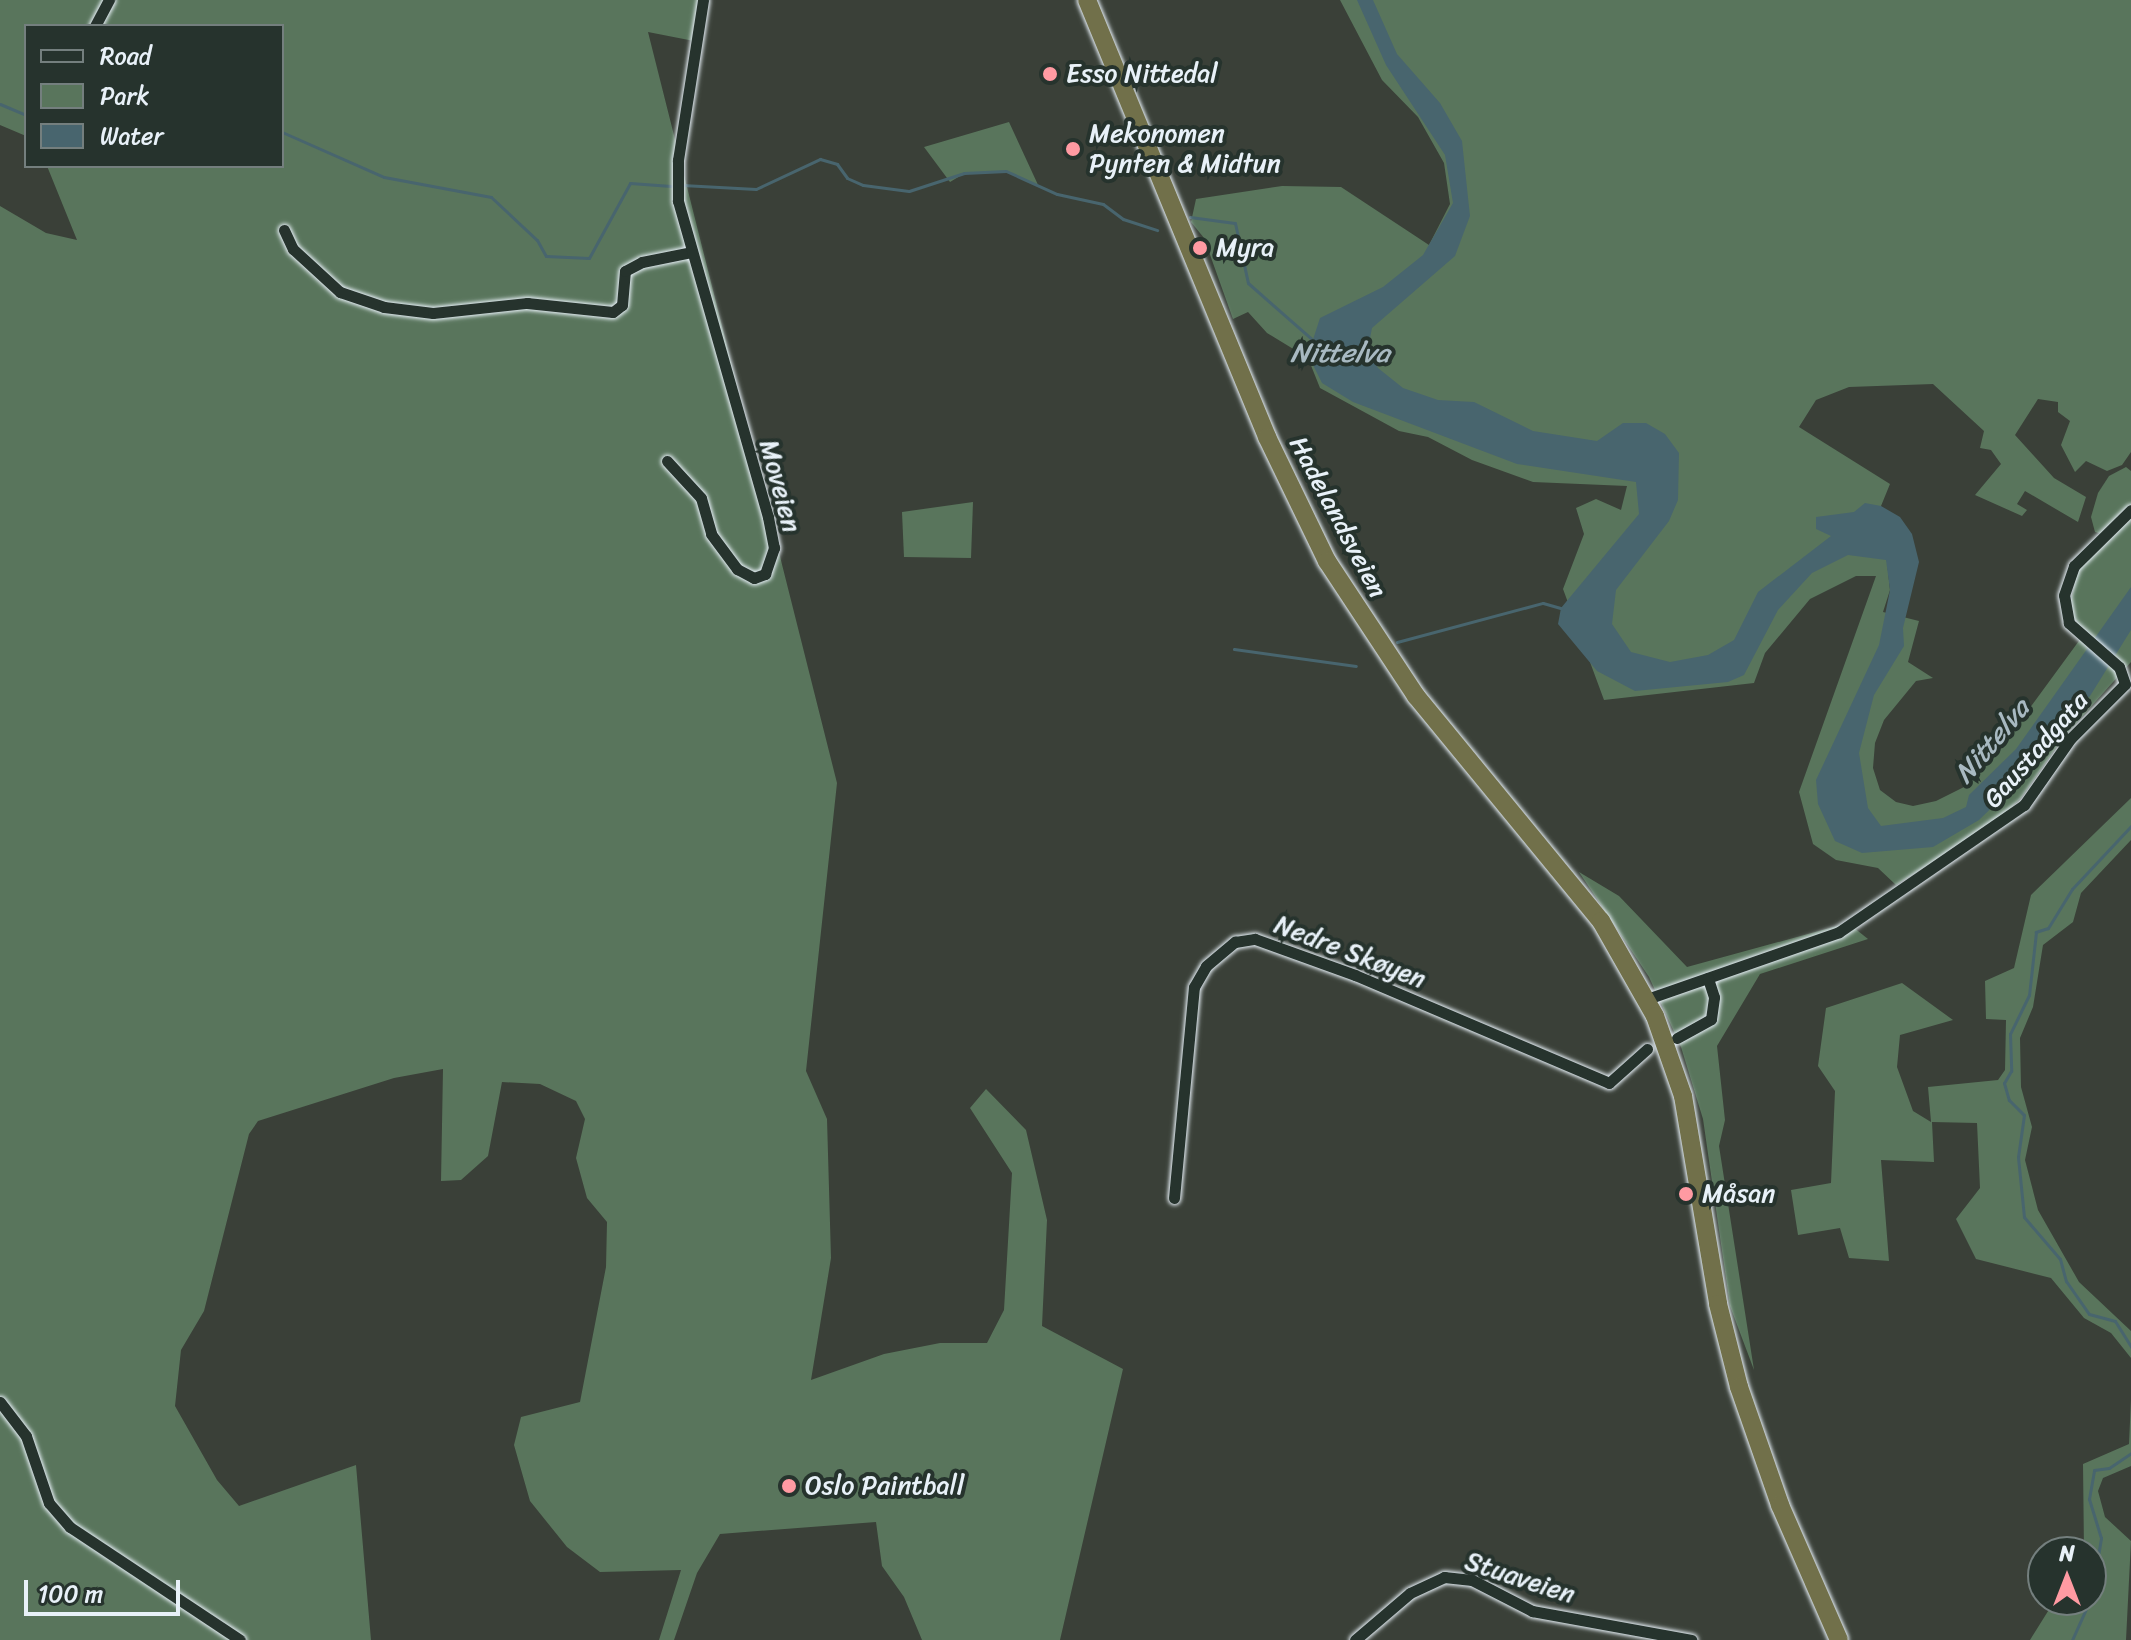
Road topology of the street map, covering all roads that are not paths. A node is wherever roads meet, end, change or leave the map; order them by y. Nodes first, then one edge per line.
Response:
1 (109, 0) edge
2 (703, 0) edge
3 (1087, 0) edge
4 (96, 24) edge
5 (284, 230) dead end
6 (691, 252) junction
7 (667, 461) dead end
8 (2131, 510) edge
9 (1708, 978) junction
10 (1647, 999) junction
11 (1677, 1038) dead end
12 (1647, 1049) dead end
13 (1174, 1198) dead end
14 (0, 1402) edge
15 (240, 1640) edge
16 (1355, 1640) edge
17 (1691, 1640) edge
18 (1839, 1640) edge

1 - 4 street
2 - 6 street, Moveien
3 - 10 highway, Hadelandsveien
5 - 6 street
6 - 7 street, Moveien
8 - 9 street, Gaustadgata
9 - 10 street, Gaustadgata
9 - 11 street
10 - 18 highway, Hadelandsveien
12 - 13 street, Nedre Skøyen
14 - 15 street
16 - 17 street, Stuaveien

